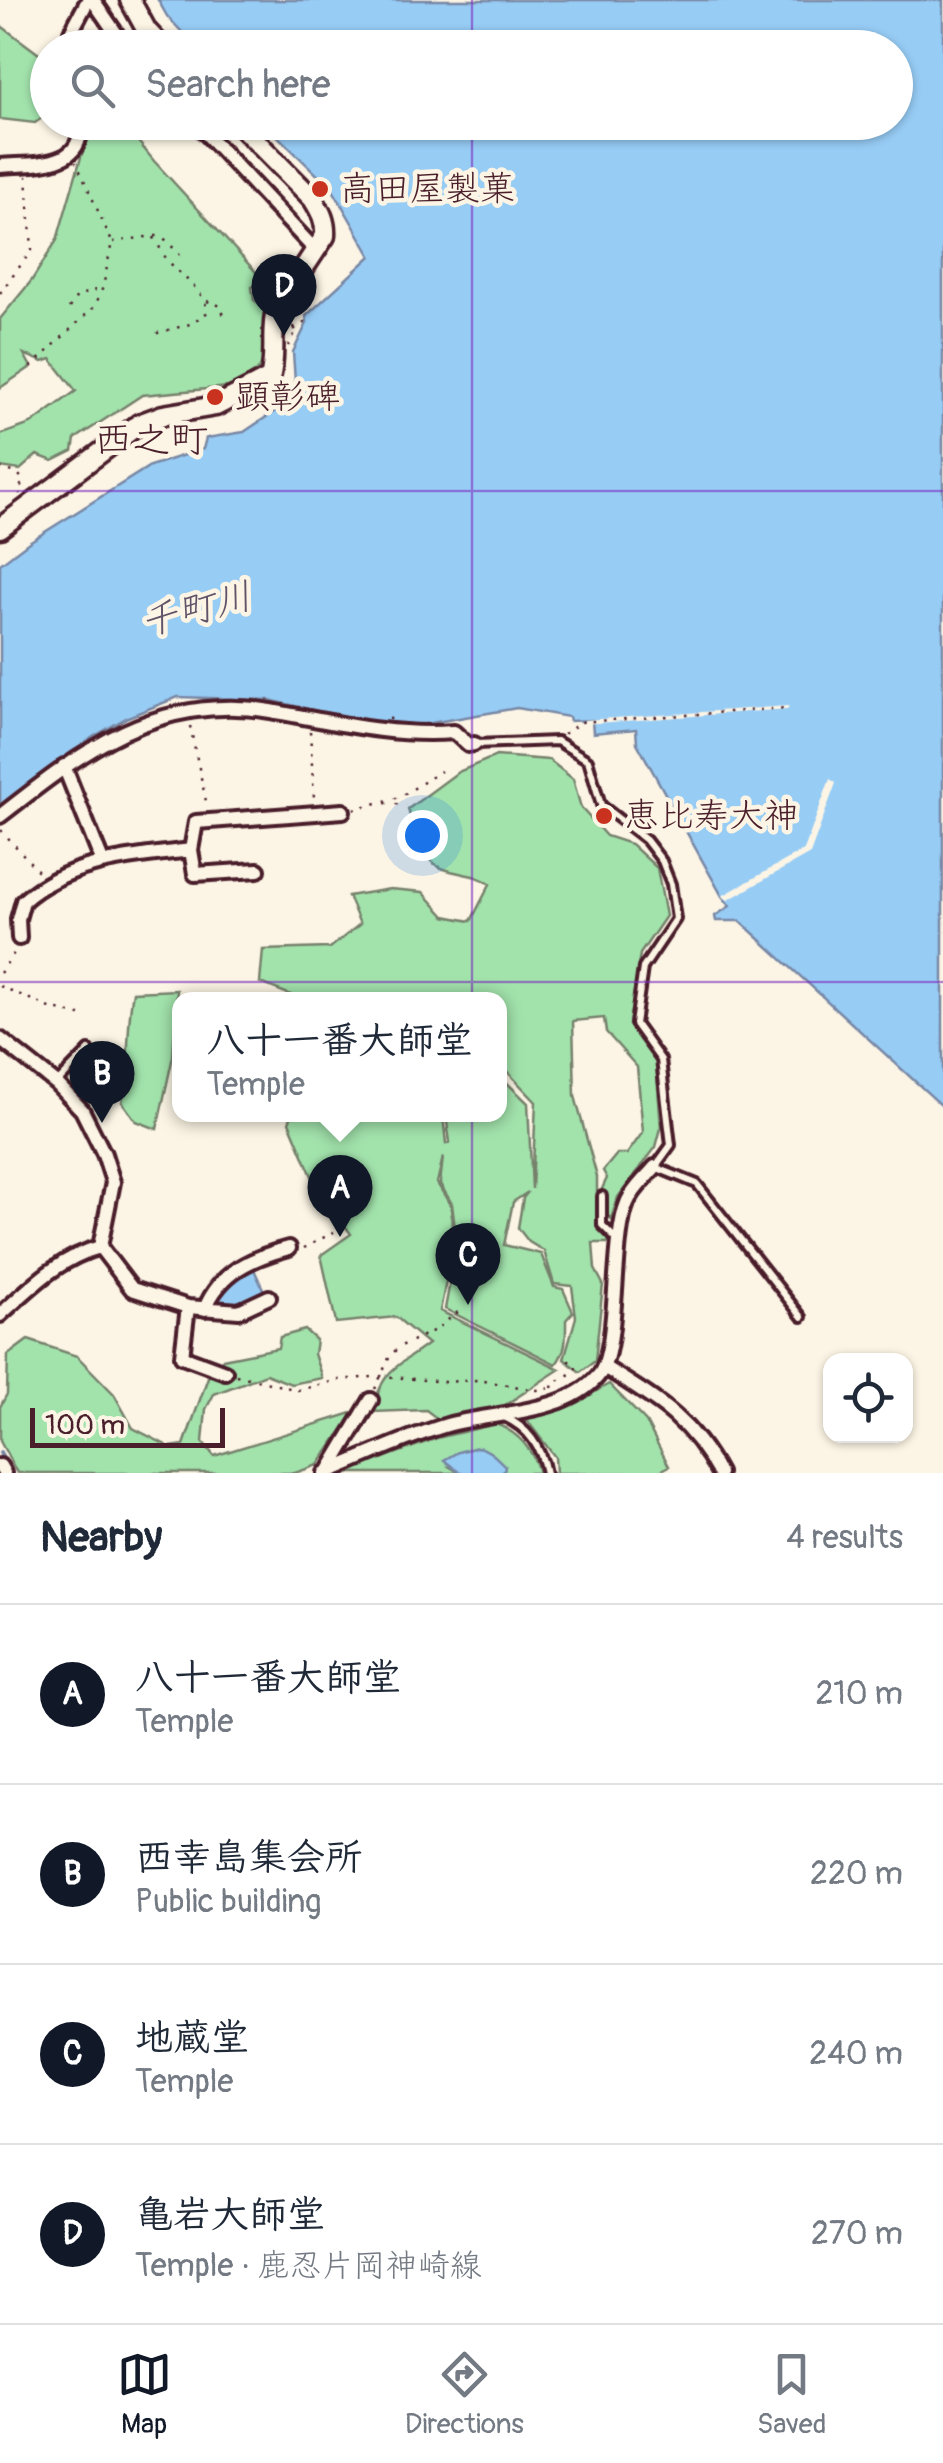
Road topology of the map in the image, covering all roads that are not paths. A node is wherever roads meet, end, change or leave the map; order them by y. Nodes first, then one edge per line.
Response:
1 (90, 0) edge
2 (130, 0) edge
3 (72, 30) edge
4 (112, 30) edge
5 (147, 30) edge
6 (79, 140) edge
7 (212, 140) edge
8 (254, 140) edge
9 (0, 166) edge
10 (316, 251) junction
11 (0, 528) edge
12 (474, 744) joint
13 (64, 766) junction
14 (343, 811) road end
15 (0, 816) edge
16 (191, 850) junction
17 (102, 861) junction
18 (258, 870) dead end
19 (19, 938) road end
20 (0, 1039) edge
21 (88, 1050) dead end
22 (56, 1084) junction
23 (656, 1167) junction
24 (602, 1196) dead end
25 (619, 1242) junction
26 (100, 1247) junction
27 (284, 1250) road end
28 (269, 1297) dead end
29 (188, 1307) junction
30 (204, 1309) junction
31 (0, 1315) edge
32 (802, 1317) dead end
33 (604, 1366) junction
34 (225, 1372) road end
35 (371, 1400) road end
36 (498, 1415) junction
37 (0, 1466) edge
38 (327, 1472) edge
39 (4, 1473) edge
40 (546, 1473) edge
41 (719, 1473) edge

1 - 3 street
1 - 4 street
2 - 5 main road
6 - 9 street
7 - 10 street
8 - 10 main road
10 - 11 main road
12 - 13 street
12 - 23 lane
13 - 15 street
13 - 17 street
14 - 16 street
16 - 17 street
16 - 18 street
17 - 19 street
20 - 22 street
21 - 22 lane
22 - 26 street
23 - 25 street
23 - 32 lane
24 - 25 lane
25 - 33 street
26 - 29 street
26 - 31 street
27 - 30 street
28 - 30 street
29 - 30 street
29 - 34 street
33 - 36 street
33 - 41 street
35 - 38 street
36 - 38 street
36 - 40 lane
37 - 39 street

